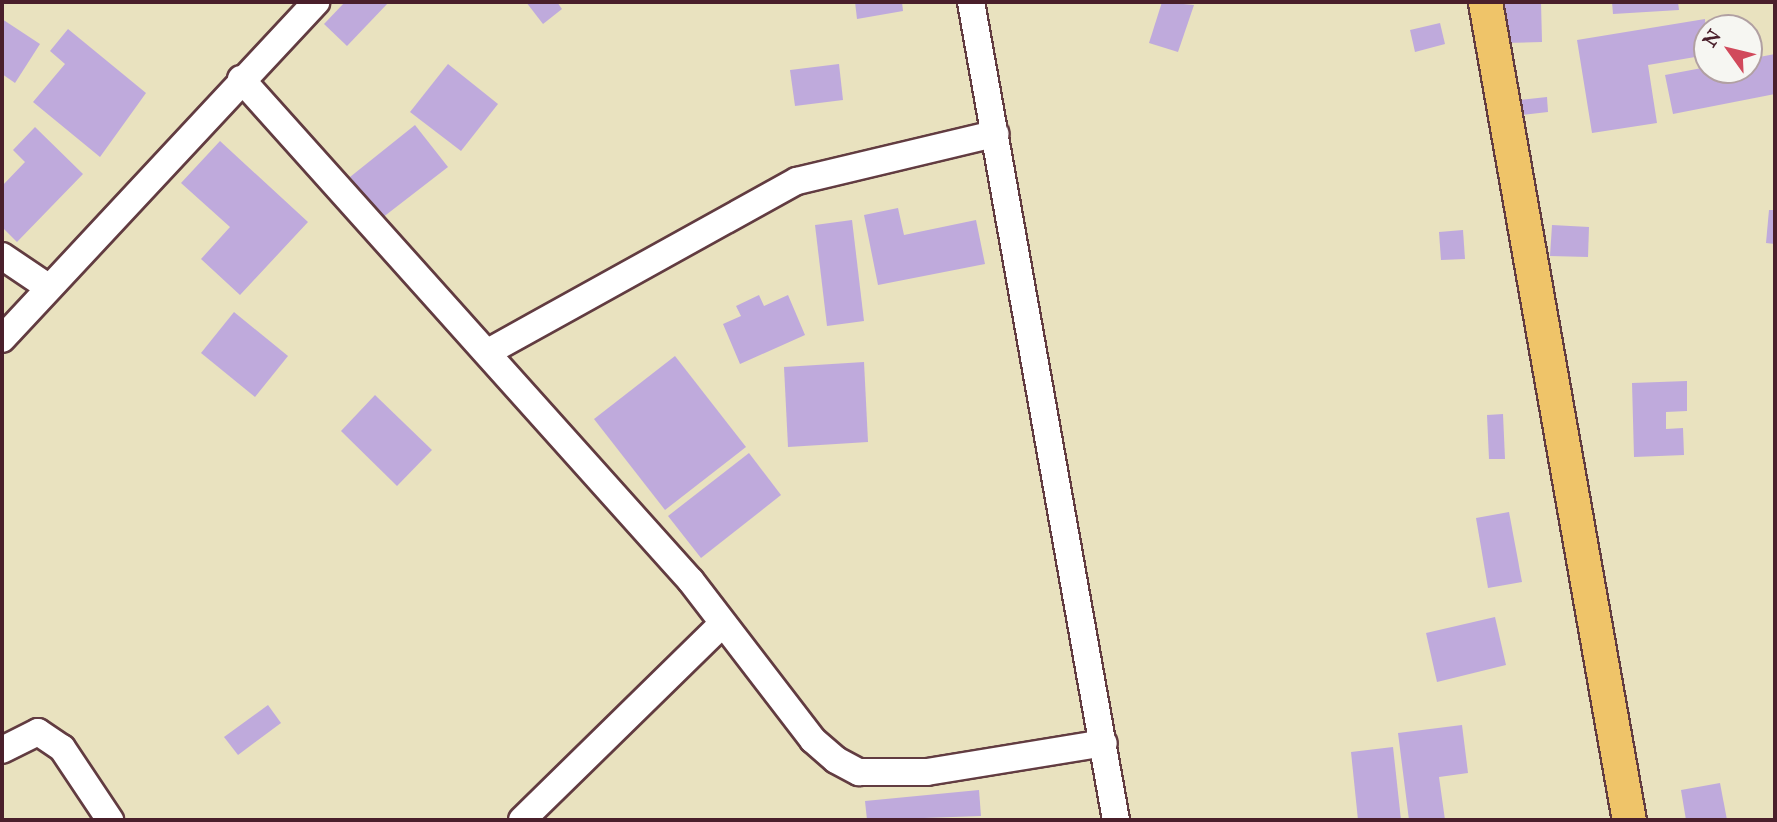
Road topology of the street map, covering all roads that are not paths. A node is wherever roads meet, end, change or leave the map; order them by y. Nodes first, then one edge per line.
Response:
1 (316, 2) edge
2 (971, 2) edge
3 (1485, 2) edge
4 (241, 79) junction
5 (995, 134) junction
6 (2, 256) edge
7 (48, 287) junction
8 (2, 339) edge
9 (488, 352) junction
10 (722, 624) junction
11 (1104, 743) junction
12 (2, 750) edge
13 (110, 820) edge
14 (522, 820) edge
15 (1116, 820) edge
16 (1629, 820) edge

1 - 4 street
2 - 5 street
3 - 16 main road
4 - 7 street
4 - 9 street
5 - 9 street
5 - 11 street
6 - 7 street
7 - 8 street
9 - 10 street
10 - 11 street
10 - 14 street
11 - 15 street
12 - 13 street

